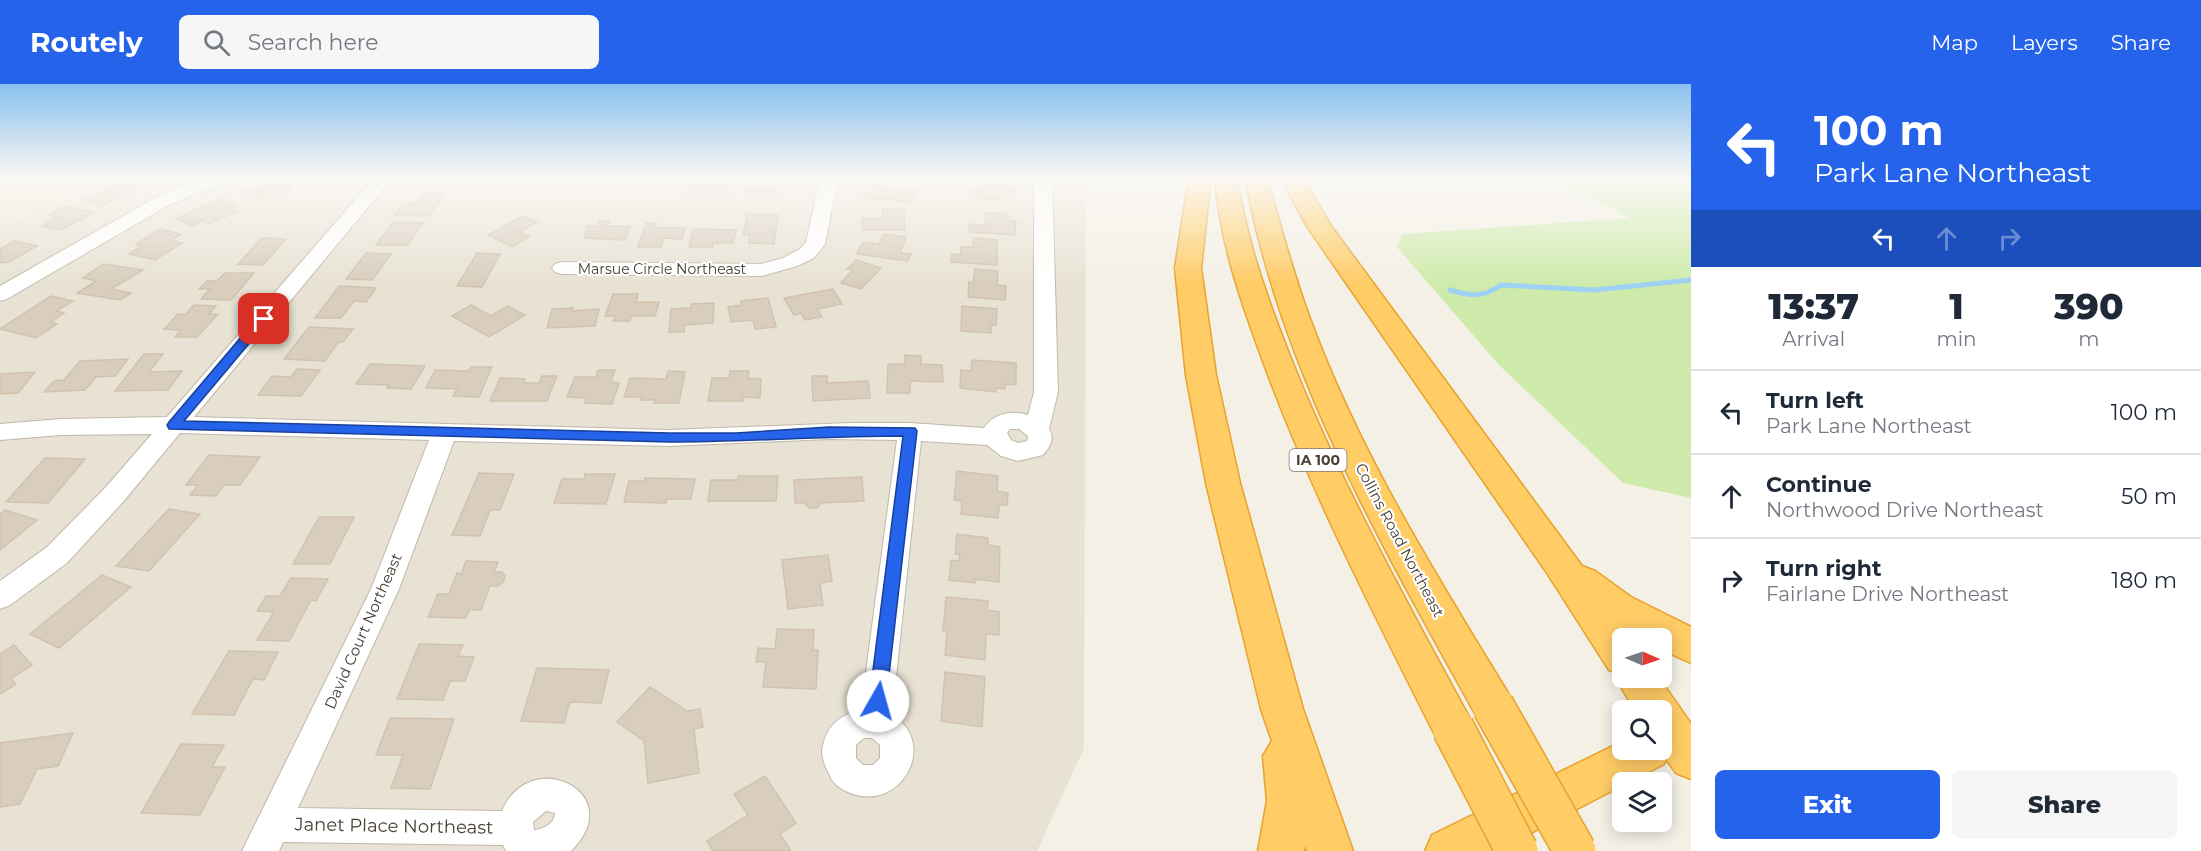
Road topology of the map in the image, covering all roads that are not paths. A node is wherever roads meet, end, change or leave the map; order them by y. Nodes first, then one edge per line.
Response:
1 (142, 213) edge
2 (354, 213) edge
3 (822, 213) edge
4 (1043, 213) edge
5 (1195, 213) edge
6 (1234, 213) edge
7 (1264, 213) edge
8 (1311, 213) edge
9 (562, 268) dead end
10 (0, 295) edge
11 (174, 425) junction
12 (910, 431) junction
13 (0, 432) edge
14 (444, 434) junction
15 (1560, 563) junction
16 (0, 597) edge
17 (1612, 641) edge
18 (1691, 646) edge
19 (1282, 709) junction
20 (875, 724) dead end
21 (1622, 760) edge
22 (514, 828) dead end
23 (266, 838) edge
24 (1281, 851) edge
25 (1330, 851) edge
26 (1448, 851) edge
27 (1517, 851) edge
28 (1575, 851) edge

1 - 10 street
2 - 11 street
3 - 9 street, Marsue Circle Northeast
4 - 12 street
5 - 19 highway
6 - 27 highway, IA 100, bridge
7 - 28 highway, Collins Road Northeast / IA 100, bridge
8 - 15 highway
11 - 13 street
11 - 14 street
11 - 16 street
12 - 14 street
12 - 20 street
14 - 23 street, David Court Northeast
15 - 17 highway
15 - 18 highway
19 - 24 highway
19 - 25 highway
21 - 26 highway
22 - 23 street, Janet Place Northeast

